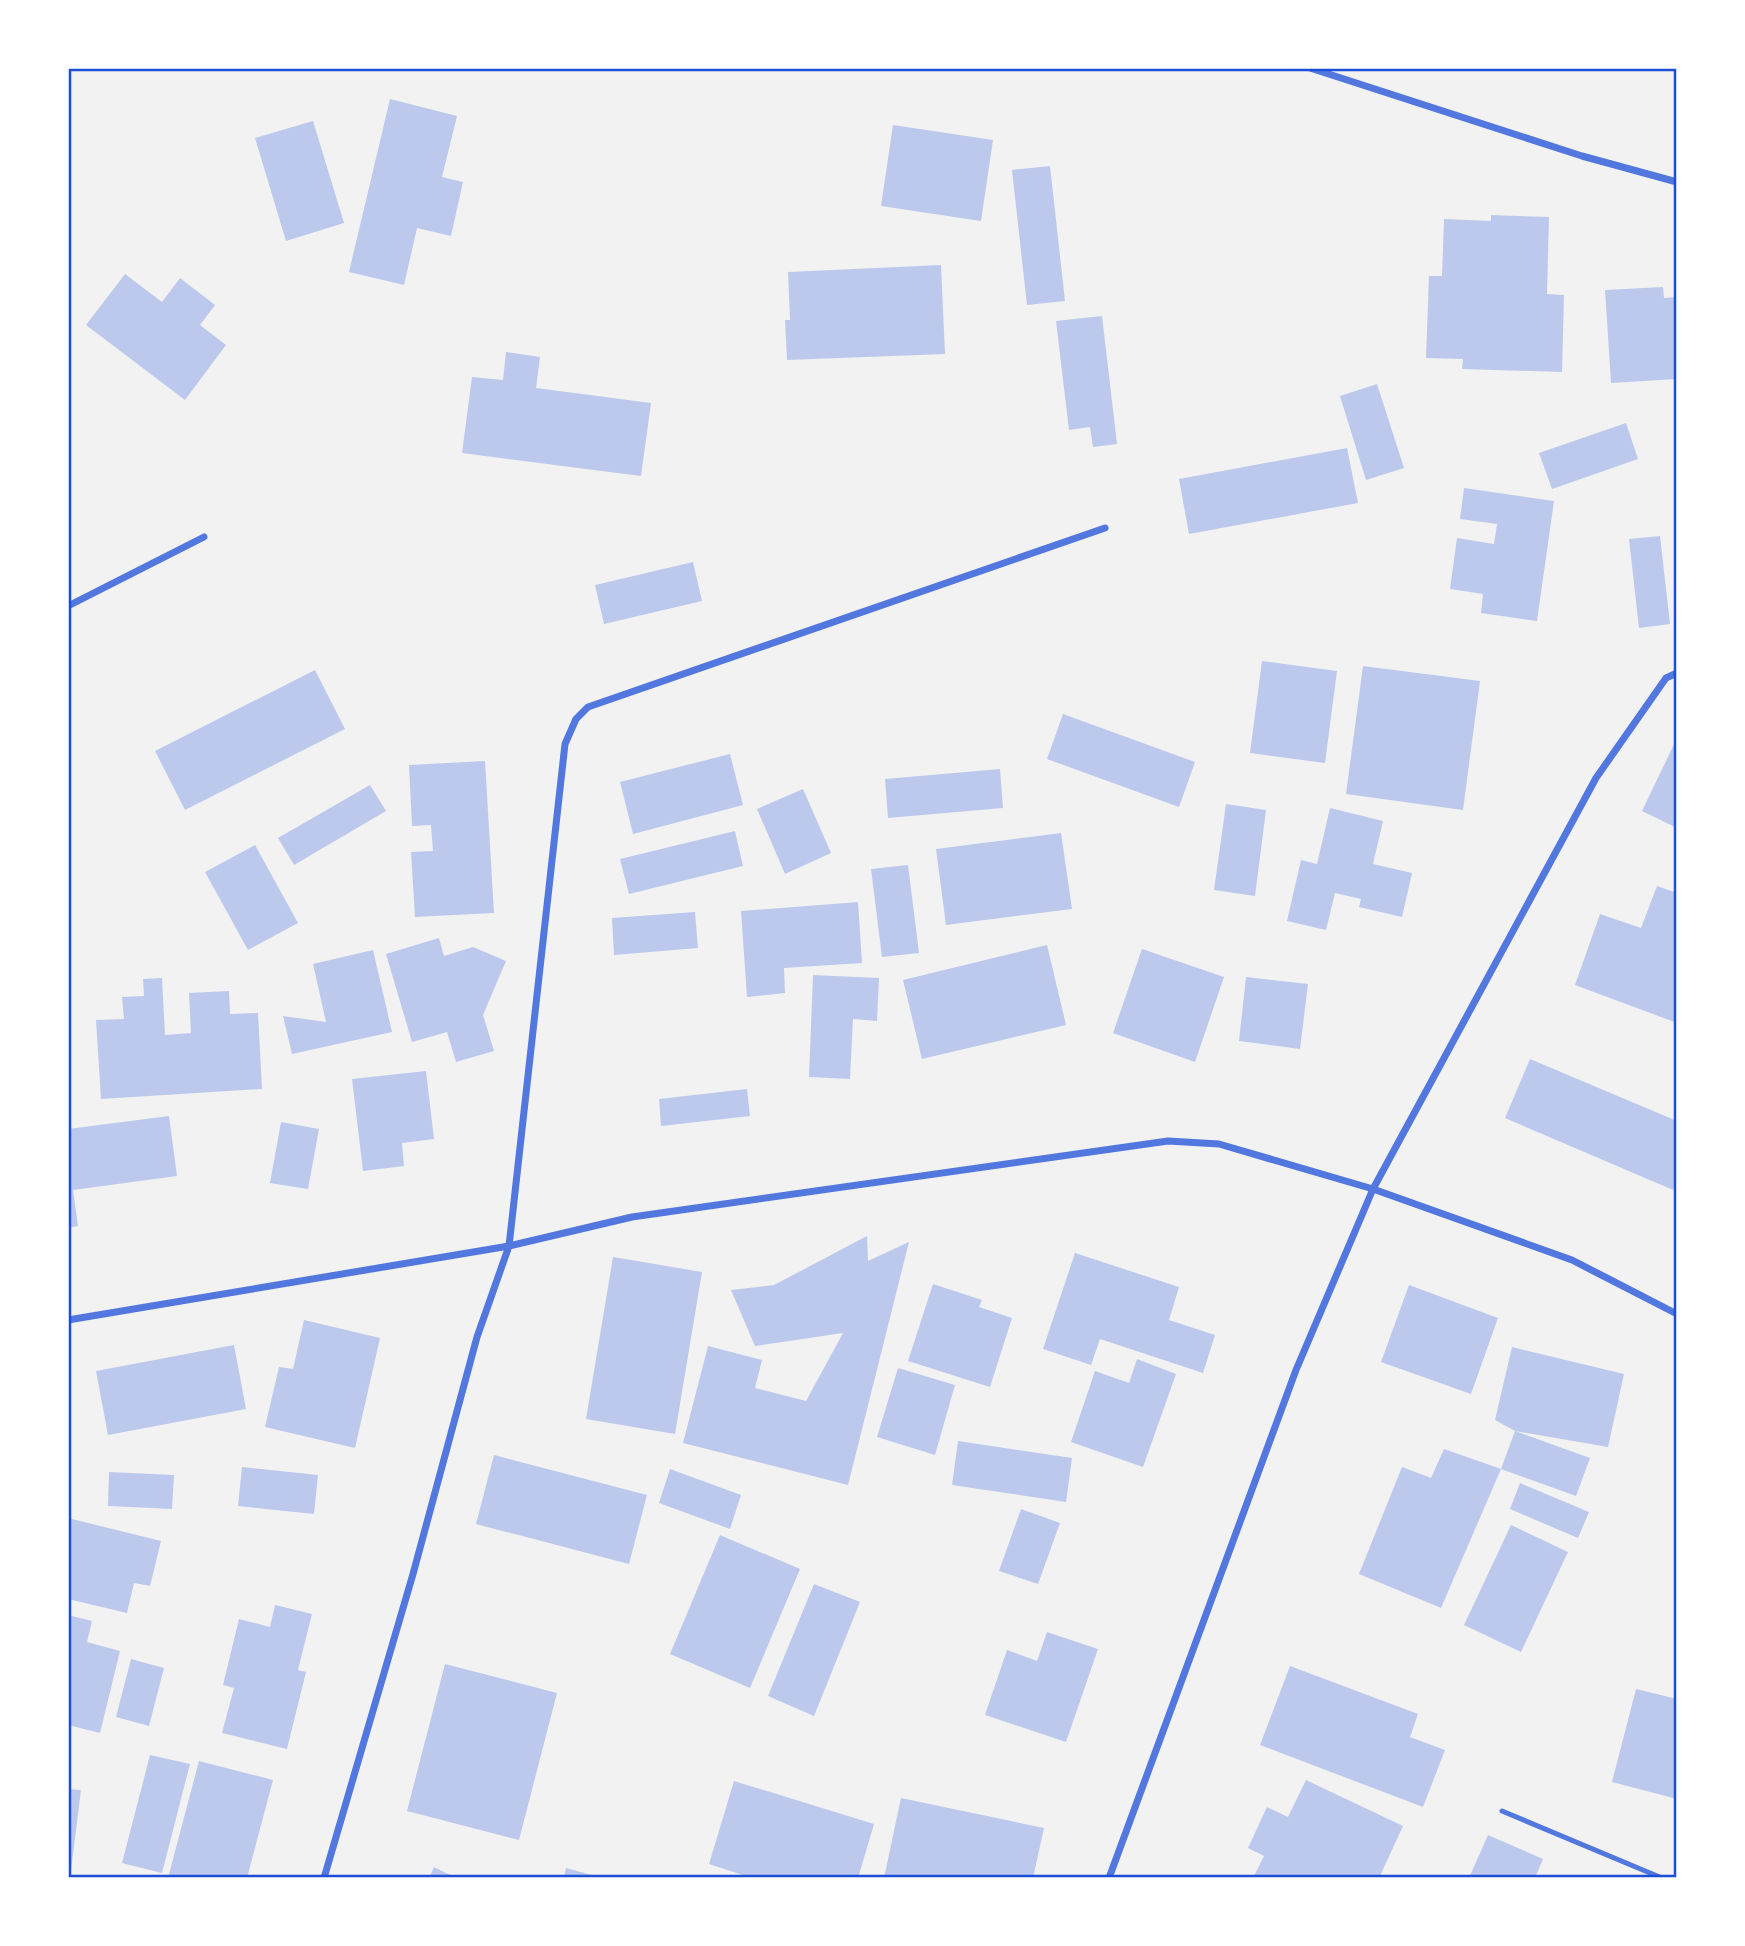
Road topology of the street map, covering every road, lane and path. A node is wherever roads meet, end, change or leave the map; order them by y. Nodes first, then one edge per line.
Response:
1 (1310, 68) edge
2 (1335, 72) edge
3 (1677, 182) edge
4 (1105, 528) dead end
5 (204, 537) dead end
6 (68, 606) edge
7 (1677, 673) edge
8 (1373, 1189) junction
9 (509, 1246) junction
10 (1677, 1314) edge
11 (68, 1320) edge
12 (1502, 1811) dead end
13 (324, 1878) edge
14 (1110, 1878) edge
15 (1662, 1878) edge

1 - 2 street
2 - 3 street
4 - 9 street
5 - 6 street
7 - 8 street
8 - 9 street
8 - 10 street
8 - 14 street
9 - 11 street
9 - 13 street
12 - 15 lane

